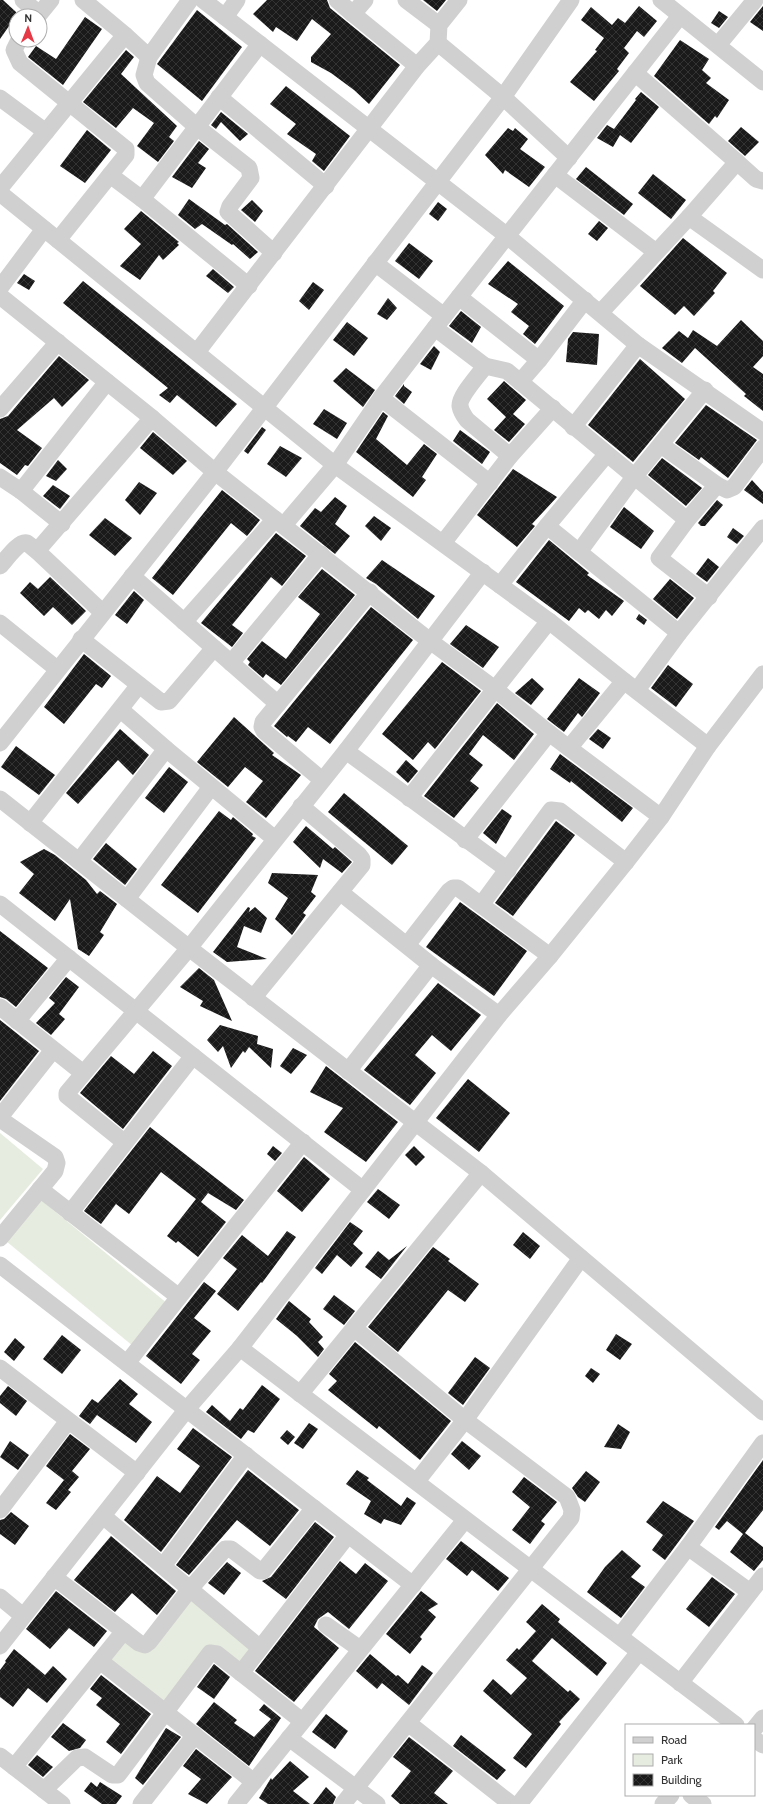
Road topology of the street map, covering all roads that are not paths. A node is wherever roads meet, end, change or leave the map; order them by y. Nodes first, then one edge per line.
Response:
1 (23, 0) edge
2 (51, 0) edge
3 (83, 0) edge
4 (190, 0) edge
5 (203, 0) edge
6 (237, 0) edge
7 (337, 0) edge
8 (365, 0) edge
9 (406, 0) edge
10 (459, 0) edge
11 (571, 0) edge
12 (661, 0) edge
13 (755, 0) edge
14 (32, 8) edge
15 (45, 8) edge
16 (353, 14) junction
17 (680, 16) junction
18 (225, 17) junction
19 (439, 25) junction
20 (125, 35) junction
21 (438, 42) junction
22 (260, 44) junction
23 (718, 45) junction
24 (15, 48) edge
25 (149, 57) junction
26 (417, 66) junction
27 (635, 73) junction
28 (763, 82) edge
29 (503, 96) junction
30 (219, 97) junction
31 (0, 98) edge
32 (71, 104) junction
33 (197, 127) junction
34 (370, 130) junction
35 (46, 132) junction
36 (569, 158) junction
37 (737, 162) junction
38 (110, 175) junction
39 (555, 175) junction
40 (763, 181) edge
41 (437, 182) junction
42 (326, 186) junction
43 (0, 188) edge
44 (0, 193) edge
45 (142, 199) junction
46 (690, 216) junction
47 (44, 229) junction
48 (506, 235) junction
49 (58, 240) junction
50 (656, 252) junction
51 (274, 253) junction
52 (375, 263) junction
53 (763, 270) edge
54 (249, 286) junction
55 (0, 288) edge
56 (0, 296) edge
57 (459, 297) junction
58 (586, 300) junction
59 (600, 312) junction
60 (440, 322) junction
61 (58, 342) junction
62 (638, 345) junction
63 (197, 352) junction
64 (539, 360) junction
65 (485, 366) junction
66 (108, 382) junction
67 (520, 382) junction
68 (705, 390) junction
69 (381, 398) junction
70 (263, 408) junction
71 (553, 408) junction
72 (0, 409) edge
73 (152, 418) junction
74 (573, 427) junction
75 (763, 432) edge
76 (661, 445) junction
77 (763, 448) edge
78 (606, 455) junction
79 (510, 456) junction
80 (335, 465) junction
81 (215, 472) junction
82 (0, 477) edge
83 (634, 477) junction
84 (490, 483) junction
85 (717, 485) junction
86 (21, 491) junction
87 (687, 520) junction
88 (279, 522) junction
89 (62, 524) junction
90 (547, 526) junction
91 (763, 528) edge
92 (443, 543) junction
93 (37, 552) junction
94 (579, 552) junction
95 (321, 554) junction
96 (0, 566) edge
97 (483, 572) junction
98 (132, 576) junction
99 (500, 584) junction
100 (370, 592) junction
101 (709, 597) junction
102 (102, 612) junction
103 (549, 621) junction
104 (184, 622) junction
105 (0, 623) edge
106 (679, 633) junction
107 (81, 639) junction
108 (430, 641) junction
109 (214, 648) junction
110 (231, 663) junction
111 (57, 669) junction
112 (763, 674) edge
113 (139, 685) junction
114 (630, 686) junction
115 (495, 689) junction
116 (278, 704) junction
117 (121, 710) junction
118 (549, 733) junction
119 (1, 739) edge
120 (708, 746) junction
121 (570, 748) junction
122 (166, 749) junction
123 (346, 750) junction
124 (322, 780) junction
125 (211, 787) junction
126 (409, 798) junction
127 (0, 799) edge
128 (301, 806) junction
129 (660, 817) junction
130 (30, 823) junction
131 (275, 839) junction
132 (465, 840) junction
133 (79, 861) junction
134 (626, 862) junction
135 (508, 870) junction
136 (340, 892) junction
137 (127, 899) junction
138 (0, 904) edge
139 (481, 905) junction
140 (407, 945) junction
141 (189, 948) junction
142 (550, 956) junction
143 (70, 958) junction
144 (432, 965) junction
145 (253, 998) junction
146 (0, 1007) edge
147 (137, 1011) junction
148 (499, 1014) junction
149 (17, 1021) junction
150 (53, 1050) junction
151 (193, 1056) junction
152 (348, 1071) junction
153 (83, 1073) junction
154 (0, 1118) edge
155 (415, 1122) junction
156 (124, 1142) junction
157 (303, 1142) junction
158 (481, 1173) junction
159 (40, 1189) junction
160 (363, 1190) junction
161 (70, 1213) junction
162 (0, 1238) edge
163 (581, 1258) junction
164 (0, 1265) edge
165 (179, 1297) junction
166 (354, 1328) junction
167 (240, 1348) junction
168 (127, 1363) junction
169 (0, 1368) edge
170 (300, 1394) junction
171 (187, 1409) junction
172 (763, 1412) edge
173 (465, 1420) junction
174 (68, 1421) junction
175 (763, 1444) edge
176 (246, 1455) junction
177 (137, 1473) junction
178 (417, 1481) junction
179 (314, 1508) junction
180 (0, 1510) edge
181 (103, 1516) junction
182 (465, 1520) junction
183 (348, 1535) junction
184 (688, 1547) junction
185 (162, 1566) junction
186 (531, 1570) junction
187 (763, 1576) edge
188 (54, 1577) junction
189 (413, 1585) junction
190 (190, 1589) junction
191 (750, 1592) junction
192 (0, 1597) edge
193 (23, 1616) junction
194 (326, 1625) dead end
195 (124, 1631) junction
196 (620, 1636) junction
197 (0, 1646) edge
198 (260, 1648) junction
199 (360, 1649) junction
200 (639, 1652) junction
201 (100, 1661) junction
202 (241, 1673) junction
203 (680, 1683) junction
204 (166, 1712) junction
205 (763, 1718) edge
206 (302, 1721) junction
207 (408, 1723) junction
208 (732, 1724) edge
209 (755, 1728) edge
210 (195, 1735) junction
211 (289, 1738) junction
212 (755, 1740) edge
213 (763, 1746) edge
214 (0, 1756) edge
215 (14, 1767) junction
216 (254, 1782) junction
217 (355, 1788) junction
218 (44, 1790) junction
219 (670, 1796) edge
220 (692, 1796) edge
221 (62, 1804) edge
222 (141, 1804) edge
223 (236, 1804) edge
224 (343, 1804) edge
225 (377, 1804) edge
226 (511, 1804) edge
227 (519, 1804) edge
228 (663, 1804) edge
229 (703, 1804) edge

1 - 14 street
2 - 15 street
3 - 20 street
4 - 25 street
5 - 18 street
6 - 18 street
7 - 16 street
8 - 16 street
9 - 19 street
10 - 19 street
11 - 29 street
12 - 17 street
13 - 23 street
16 - 26 street
17 - 23 street
17 - 27 street
18 - 22 street
19 - 21 street
20 - 25 street
20 - 32 street
21 - 26 street
21 - 29 street
22 - 30 street
22 - 34 street
23 - 28 street
24 - 32 street
25 - 33 street
26 - 34 street
27 - 36 street
27 - 37 street
29 - 36 street
29 - 41 street
30 - 33 street
30 - 42 street
31 - 35 street
32 - 35 street
32 - 38 street
33 - 45 street
33 - 51 street
34 - 41 street
34 - 42 street
35 - 43 street
36 - 39 street
37 - 40 street
37 - 46 street
38 - 45 street
38 - 49 street
39 - 48 street
39 - 50 street
41 - 48 street
41 - 52 street
42 - 51 street
44 - 47 street
45 - 54 street
46 - 50 street
46 - 53 street
47 - 49 street
47 - 55 street
48 - 57 street
48 - 58 street
49 - 63 street
50 - 59 street
51 - 54 street
52 - 60 street
52 - 70 street
54 - 63 street
56 - 61 street
57 - 60 street
57 - 64 street
58 - 59 street
58 - 64 street
59 - 62 street
60 - 65 street
60 - 69 street
61 - 66 street
61 - 72 street
62 - 68 street
62 - 74 street
63 - 70 street
64 - 67 street
65 - 67 street
65 - 79 street
66 - 73 street
66 - 86 street
67 - 71 street
68 - 75 street
68 - 76 street
69 - 80 street
69 - 84 street
70 - 80 street
70 - 81 street
71 - 74 street
71 - 79 street
73 - 81 street
73 - 89 street
74 - 78 street
76 - 83 street
76 - 85 street
77 - 85 street
78 - 83 street
78 - 90 street
79 - 84 street
80 - 88 street
80 - 92 street
81 - 88 street
81 - 98 street
82 - 86 street
83 - 87 street
83 - 94 street
84 - 92 street
85 - 87 street
86 - 89 street
87 - 101 street
88 - 95 street
88 - 104 street
89 - 93 street
90 - 94 street
90 - 99 street
91 - 101 street
92 - 97 street
93 - 96 street
93 - 102 street
94 - 106 street
95 - 100 street
95 - 110 street
97 - 99 street
97 - 108 street
98 - 102 street
98 - 104 street
99 - 103 street
100 - 108 street
100 - 116 street
101 - 106 street
102 - 107 street
103 - 114 street
103 - 115 street
104 - 109 street
105 - 111 street
106 - 114 street
107 - 111 street
107 - 113 street
108 - 115 street
108 - 123 street
109 - 110 street
109 - 113 street
110 - 116 street
111 - 119 street
112 - 120 street
113 - 117 street
114 - 120 street
114 - 121 street
115 - 118 street
115 - 126 street
116 - 124 street
117 - 122 street
117 - 130 street
118 - 121 street
118 - 132 street
120 - 129 street
121 - 129 street
122 - 125 street
122 - 133 street
123 - 124 street
123 - 126 street
124 - 128 street
125 - 131 street
125 - 137 street
126 - 132 street
127 - 130 street
128 - 131 street
128 - 136 street
129 - 134 street
130 - 133 street
131 - 141 street
132 - 135 street
133 - 137 street
134 - 135 street
134 - 142 street
135 - 139 street
136 - 140 street
136 - 145 street
137 - 141 street
138 - 143 street
139 - 140 street
139 - 142 street
140 - 144 street
141 - 145 street
141 - 147 street
142 - 148 street
143 - 147 street
143 - 149 street
144 - 148 street
144 - 152 street
145 - 152 street
146 - 149 street
147 - 151 street
147 - 153 street
148 - 155 street
149 - 150 street
150 - 153 street
150 - 154 street
151 - 156 street
151 - 157 street
152 - 155 street
153 - 156 street
154 - 159 street
155 - 158 street
155 - 160 street
156 - 161 street
157 - 160 street
157 - 165 street
158 - 163 street
158 - 166 street
159 - 161 street
159 - 162 street
160 - 167 street
161 - 165 street
163 - 172 street
163 - 173 street
164 - 168 street
165 - 168 street
166 - 170 street
166 - 173 street
167 - 170 street
167 - 171 street
168 - 171 street
169 - 174 street
170 - 178 street
171 - 176 street
171 - 177 street
173 - 178 street
173 - 186 street
174 - 177 street
174 - 180 street
175 - 184 street
176 - 179 street
176 - 185 street
177 - 181 street
178 - 182 street
179 - 183 street
179 - 190 street
181 - 185 street
181 - 188 street
182 - 186 street
182 - 189 street
183 - 189 street
183 - 198 street
184 - 191 street
184 - 196 street
185 - 190 street
186 - 196 street
186 - 207 street
187 - 191 street
188 - 193 street
188 - 195 street
189 - 199 street
190 - 195 street
190 - 198 street
191 - 203 street
192 - 193 street
193 - 197 street
194 - 199 street
195 - 201 street
196 - 200 street
198 - 202 street
199 - 206 street
200 - 203 street
200 - 227 street
201 - 204 street
201 - 215 street
202 - 204 street
202 - 206 street
203 - 208 street
204 - 210 street
204 - 218 street
205 - 209 street
206 - 211 street
207 - 217 street
207 - 226 street
210 - 216 street
210 - 222 street
211 - 216 street
211 - 217 street
212 - 213 street
214 - 215 street
215 - 218 street
216 - 223 street
217 - 224 street
217 - 225 street
218 - 221 street
219 - 228 street
220 - 229 street

